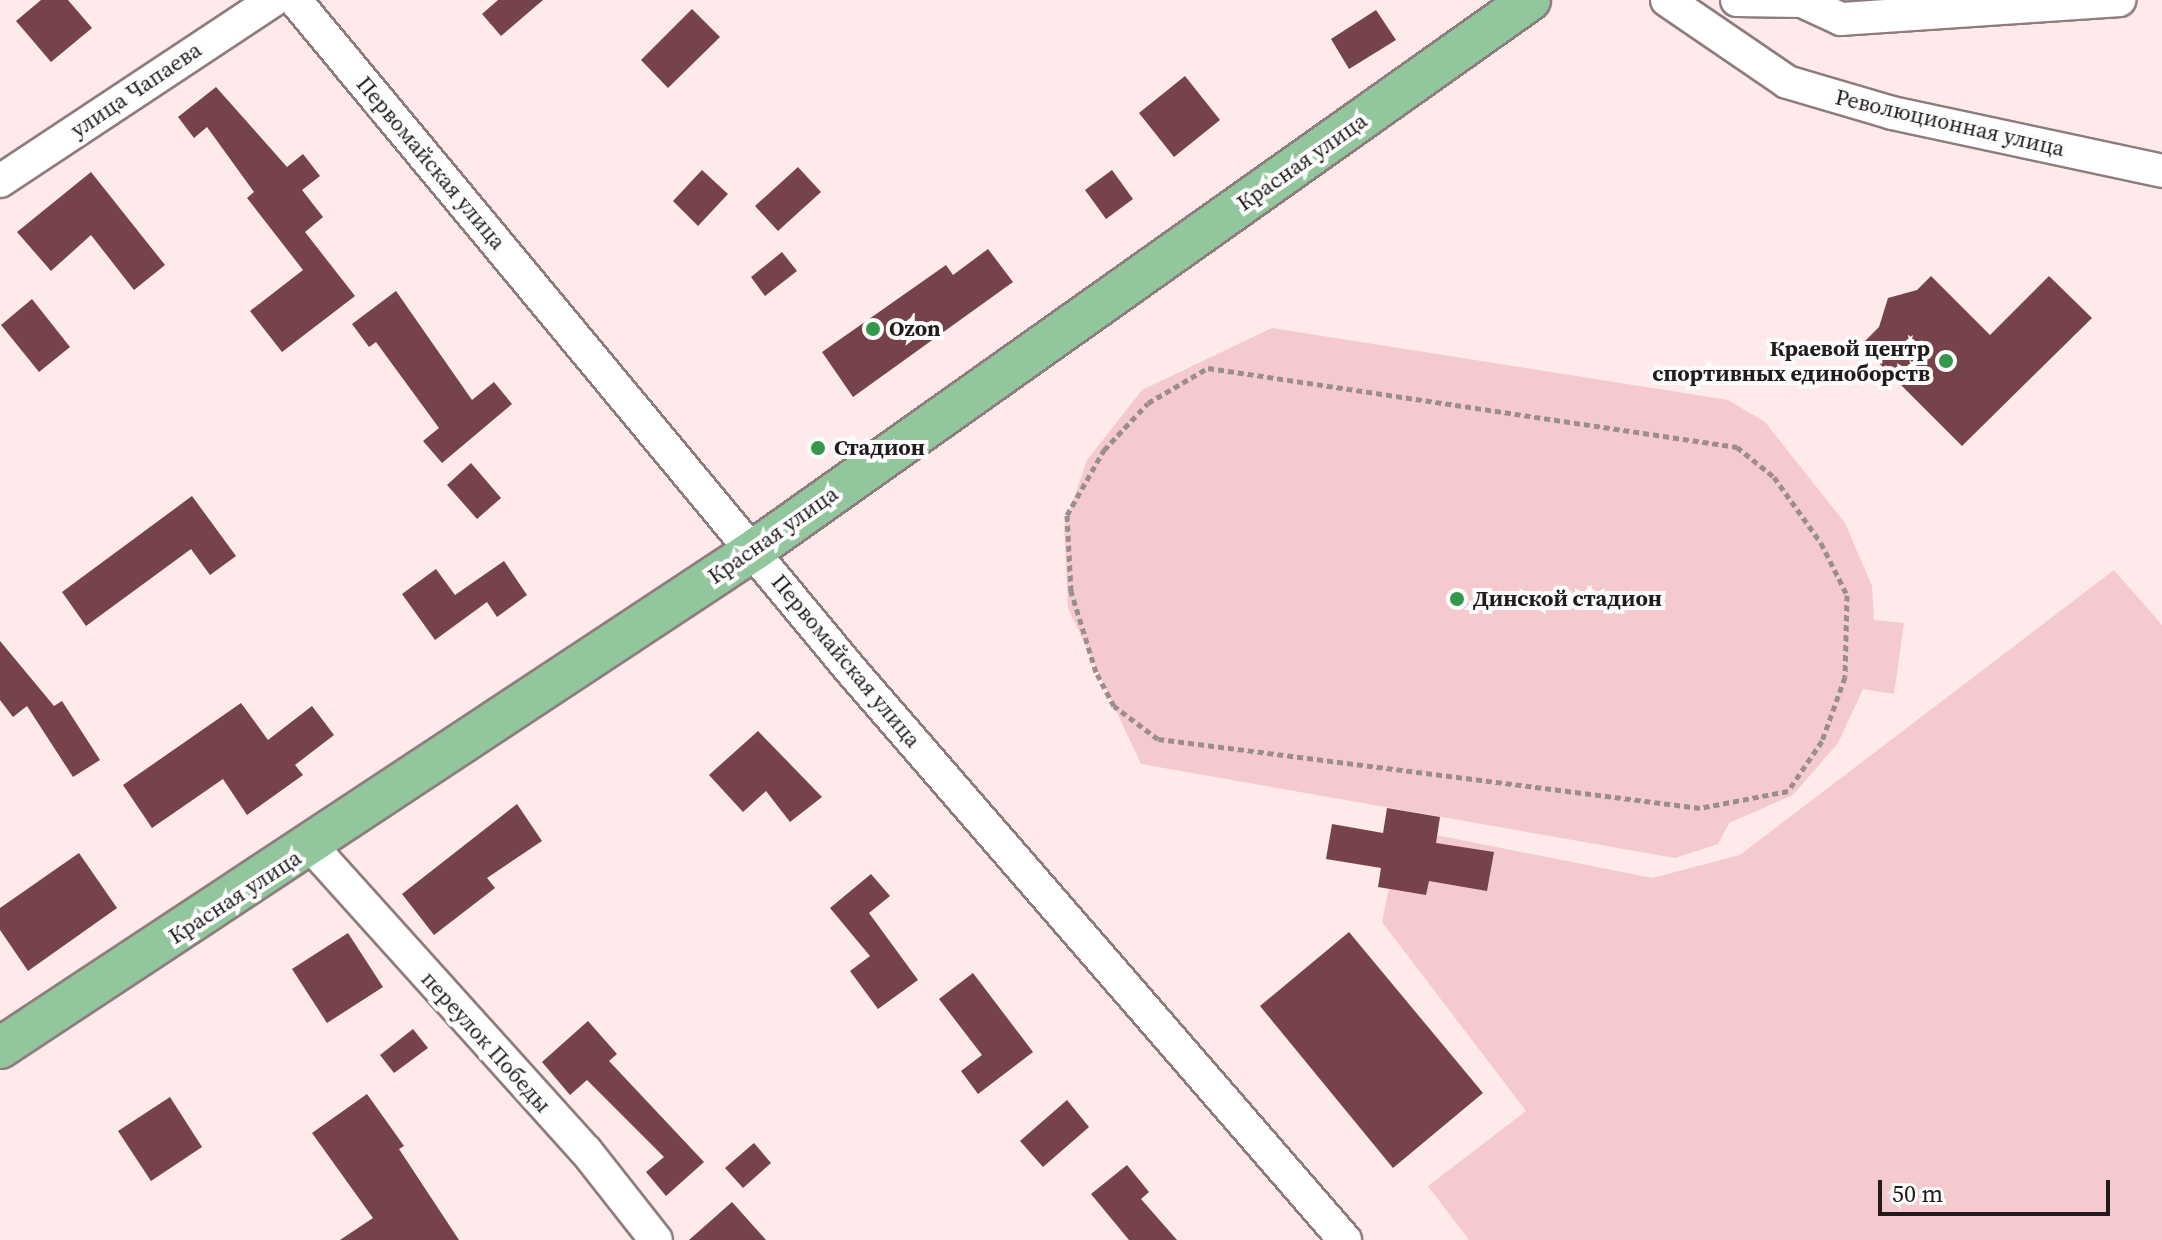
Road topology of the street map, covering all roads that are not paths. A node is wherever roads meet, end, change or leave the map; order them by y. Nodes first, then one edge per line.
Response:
1 (273, 0) edge
2 (295, 0) edge
3 (1530, 0) edge
4 (1667, 0) edge
5 (1737, 0) edge
6 (2119, 0) edge
7 (2162, 171) edge
8 (0, 181) edge
9 (754, 550) junction
10 (312, 847) junction
11 (0, 1048) edge
12 (656, 1240) edge
13 (1345, 1240) edge

1 - 8 street, улица Чапаева
2 - 9 street, Первомайская улица
3 - 9 main road, Красная улица
4 - 7 street, Революционная улица
5 - 6 street
9 - 10 main road, Красная улица
9 - 13 street, Первомайская улица
10 - 11 main road, Красная улица
10 - 12 street, переулок Победы

